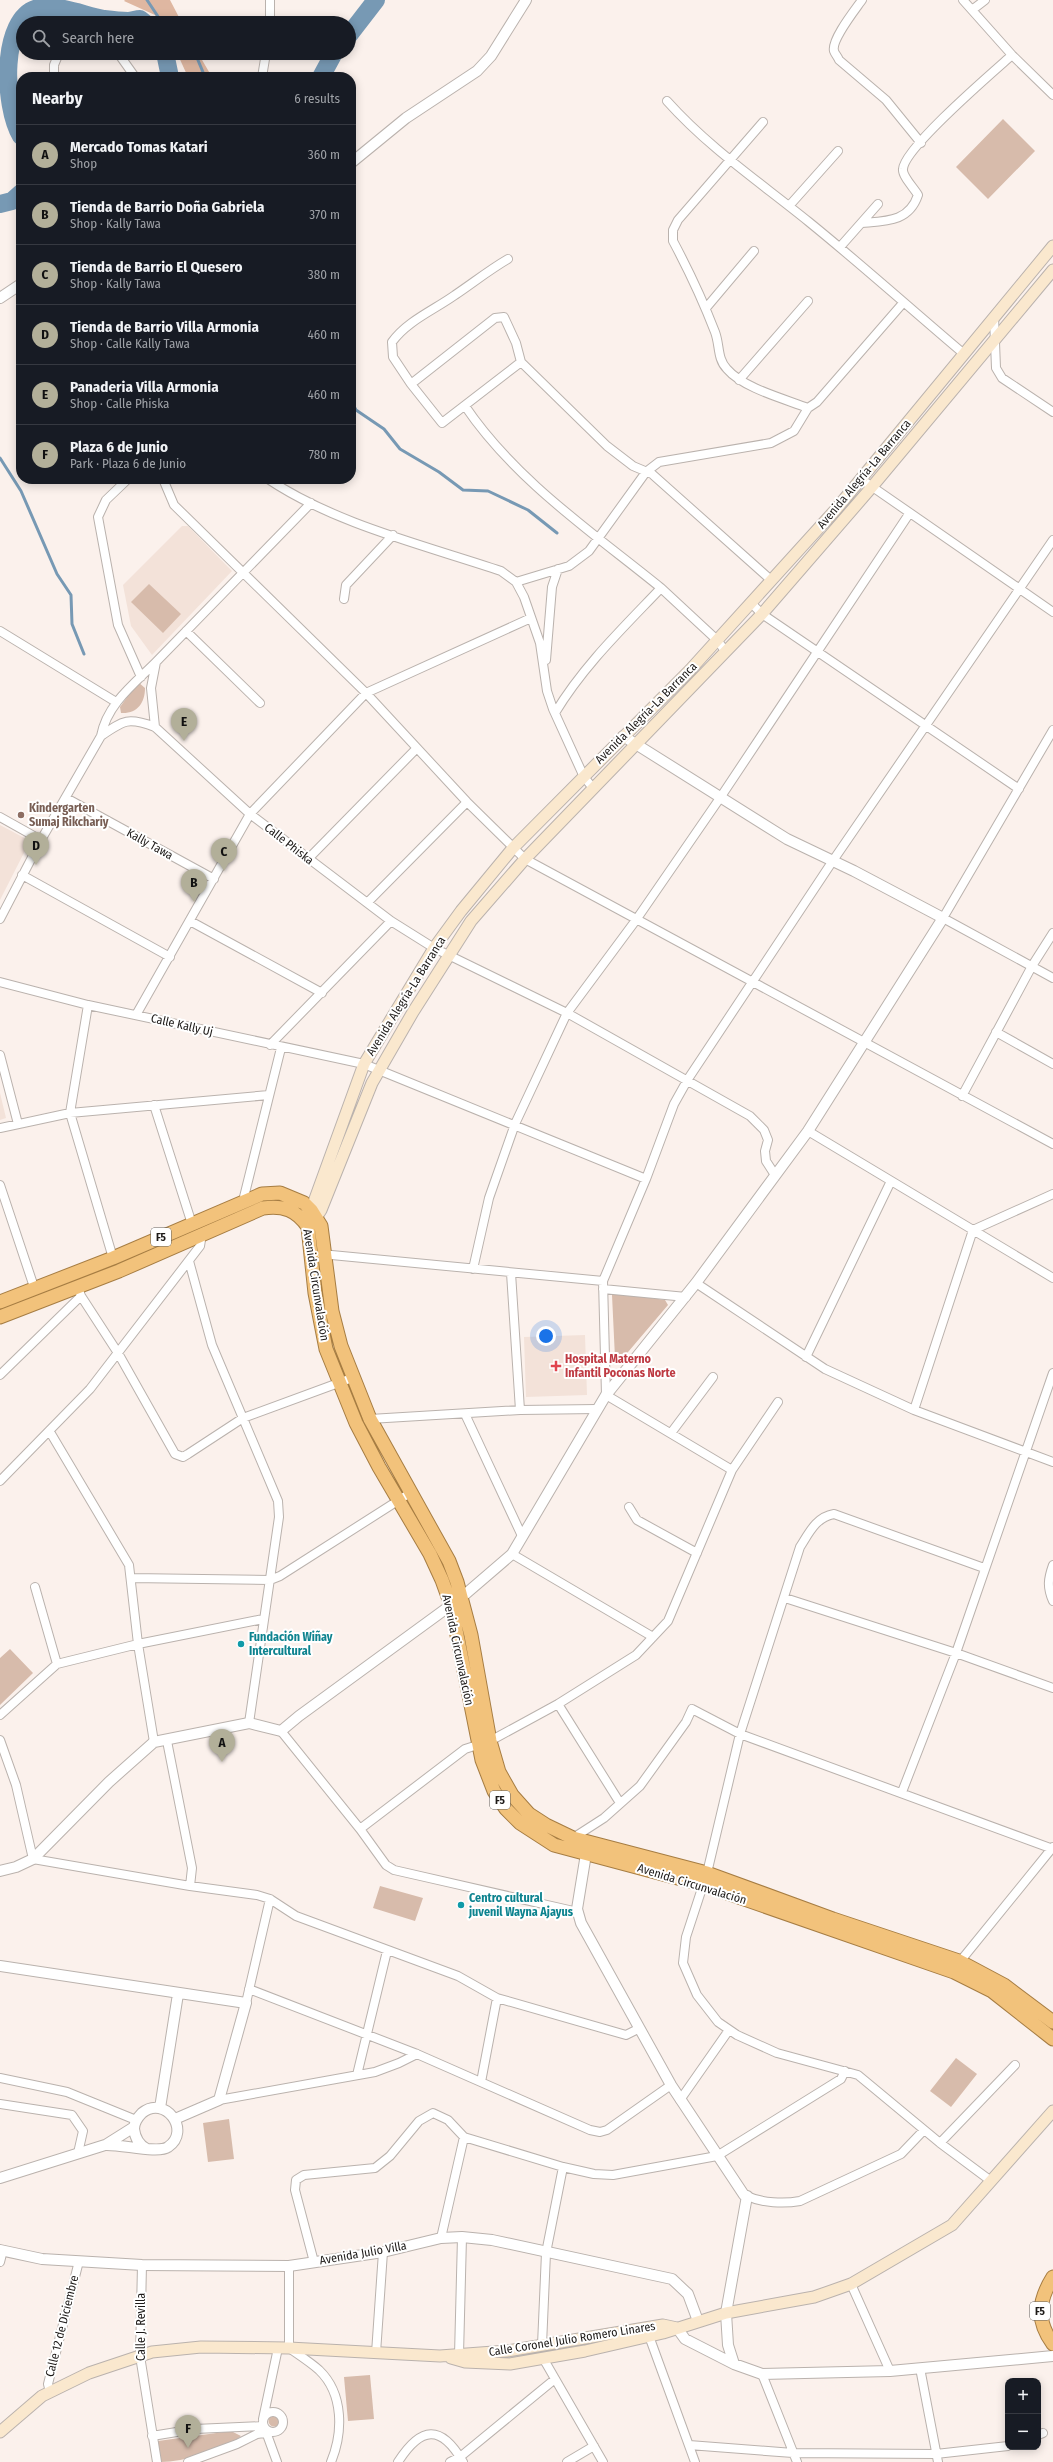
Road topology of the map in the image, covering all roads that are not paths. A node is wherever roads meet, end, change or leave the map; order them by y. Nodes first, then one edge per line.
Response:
1 (270, 0) edge
2 (526, 0) edge
3 (862, 0) edge
4 (963, 0) edge
5 (985, 0) edge
6 (972, 10) junction
7 (270, 16) edge
8 (1012, 55) junction
9 (56, 60) edge
10 (123, 60) edge
11 (265, 60) edge
12 (54, 72) edge
13 (131, 72) edge
14 (263, 72) edge
15 (1053, 95) edge
16 (667, 101) dead end
17 (763, 122) dead end
18 (921, 143) junction
19 (838, 151) dead end
20 (356, 159) edge
21 (729, 161) junction
22 (878, 204) dead end
23 (789, 206) junction
24 (862, 223) junction
25 (840, 247) junction
26 (1052, 248) edge
27 (754, 251) dead end
28 (508, 259) dead end
29 (1053, 270) edge
30 (16, 287) edge
31 (0, 298) edge
32 (808, 301) dead end
33 (903, 303) junction
34 (706, 308) junction
35 (994, 317) junction
36 (997, 336) junction
37 (964, 354) junction
38 (521, 362) junction
39 (739, 380) junction
40 (411, 384) junction
41 (465, 406) junction
42 (808, 408) junction
43 (1053, 412) edge
44 (646, 472) junction
45 (861, 479) junction
46 (123, 484) edge
47 (165, 484) edge
48 (277, 484) edge
49 (871, 488) junction
50 (311, 503) junction
51 (910, 514) junction
52 (393, 534) junction
53 (598, 537) junction
54 (1053, 540) edge
55 (558, 569) junction
56 (242, 574) junction
57 (771, 580) junction
58 (516, 582) junction
59 (661, 588) junction
60 (1020, 589) junction
61 (344, 599) dead end
62 (751, 603) junction
63 (1053, 612) edge
64 (762, 614) junction
65 (531, 618) junction
66 (0, 631) edge
67 (186, 631) junction
68 (717, 640) junction
69 (726, 652) junction
70 (818, 652) junction
71 (156, 662) junction
72 (545, 673) junction
73 (142, 677) junction
74 (366, 693) junction
75 (116, 702) junction
76 (260, 703) dead end
77 (555, 713) junction
78 (927, 726) junction
79 (155, 727) junction
80 (1053, 730) edge
81 (101, 736) junction
82 (623, 736) junction
83 (634, 745) junction
84 (417, 748) junction
85 (584, 777) junction
86 (593, 788) junction
87 (1018, 789) junction
88 (66, 798) junction
89 (720, 798) junction
90 (467, 802) junction
91 (250, 814) junction
92 (0, 817) edge
93 (41, 840) junction
94 (513, 848) junction
95 (308, 859) junction
96 (525, 859) junction
97 (832, 862) junction
98 (22, 875) junction
99 (214, 879) junction
100 (367, 903) junction
101 (943, 918) junction
102 (0, 919) edge
103 (636, 920) junction
104 (190, 921) junction
105 (391, 921) junction
106 (1053, 933) edge
107 (434, 948) junction
108 (448, 956) junction
109 (170, 957) junction
110 (1032, 966) junction
111 (1053, 978) edge
112 (0, 982) edge
113 (753, 983) junction
114 (322, 993) junction
115 (88, 1005) junction
116 (567, 1013) junction
117 (136, 1015) junction
118 (996, 1032) junction
119 (864, 1043) junction
120 (270, 1045) junction
121 (281, 1048) junction
122 (0, 1055) edge
123 (364, 1064) junction
124 (1053, 1064) edge
125 (379, 1070) junction
126 (688, 1079) junction
127 (269, 1095) junction
128 (962, 1096) junction
129 (154, 1105) junction
130 (70, 1112) junction
131 (18, 1124) junction
132 (515, 1124) junction
133 (0, 1128) edge
134 (808, 1131) junction
135 (1053, 1144) edge
136 (775, 1175) junction
137 (646, 1178) junction
138 (891, 1181) junction
139 (0, 1185) edge
140 (1053, 1194) edge
141 (243, 1201) junction
142 (249, 1214) junction
143 (310, 1218) junction
144 (194, 1223) junction
145 (973, 1230) junction
146 (202, 1234) junction
147 (326, 1254) junction
148 (312, 1255) junction
149 (113, 1258) junction
150 (189, 1261) junction
151 (473, 1269) junction
152 (511, 1273) junction
153 (1053, 1278) edge
154 (696, 1284) junction
155 (603, 1285) junction
156 (34, 1287) junction
157 (80, 1291) junction
158 (686, 1297) junction
159 (0, 1302) edge
160 (0, 1318) edge
161 (118, 1354) junction
162 (806, 1357) junction
163 (1053, 1373) edge
164 (0, 1375) edge
165 (713, 1377) dead end
166 (352, 1378) junction
167 (338, 1382) junction
168 (606, 1395) junction
169 (778, 1402) dead end
170 (597, 1409) junction
171 (520, 1410) junction
172 (914, 1410) junction
173 (466, 1414) junction
174 (243, 1418) junction
175 (370, 1419) junction
176 (50, 1432) junction
177 (671, 1433) junction
178 (1027, 1452) junction
179 (1053, 1462) edge
180 (732, 1470) junction
181 (0, 1481) edge
182 (410, 1493) junction
183 (398, 1501) junction
184 (629, 1507) dead end
185 (522, 1536) junction
186 (697, 1553) junction
187 (512, 1554) junction
188 (1053, 1565) edge
189 (984, 1568) junction
190 (131, 1578) junction
191 (270, 1580) junction
192 (35, 1587) dead end
193 (462, 1597) junction
194 (785, 1598) junction
195 (1053, 1601) edge
196 (451, 1605) junction
197 (263, 1619) junction
198 (653, 1637) junction
199 (138, 1644) junction
200 (956, 1653) junction
201 (57, 1664) junction
202 (1053, 1688) edge
203 (558, 1704) junction
204 (0, 1715) edge
205 (249, 1724) junction
206 (281, 1731) junction
207 (740, 1734) junction
208 (0, 1740) edge
209 (167, 1741) junction
210 (154, 1742) junction
211 (484, 1742) junction
212 (902, 1792) junction
213 (620, 1803) junction
214 (360, 1829) junction
215 (573, 1838) junction
216 (1053, 1848) edge
217 (589, 1849) junction
218 (33, 1858) junction
219 (0, 1871) edge
220 (706, 1879) junction
221 (190, 1886) junction
222 (270, 1899) junction
223 (578, 1912) junction
224 (387, 1951) junction
225 (0, 1966) edge
226 (956, 1966) junction
227 (249, 1989) junction
228 (178, 1994) junction
229 (497, 1998) junction
230 (246, 2003) junction
231 (1053, 2022) edge
232 (638, 2029) junction
233 (729, 2030) junction
234 (367, 2034) junction
235 (1053, 2039) edge
236 (417, 2054) junction
237 (1015, 2065) dead end
238 (845, 2071) junction
239 (357, 2075) junction
240 (0, 2078) edge
241 (481, 2082) junction
242 (671, 2085) junction
243 (219, 2100) junction
244 (680, 2100) junction
245 (0, 2104) edge
246 (160, 2108) junction
247 (1053, 2111) edge
248 (175, 2119) junction
249 (135, 2124) junction
250 (924, 2130) junction
251 (464, 2137) junction
252 (940, 2143) junction
253 (105, 2145) junction
254 (147, 2149) junction
255 (78, 2153) junction
256 (717, 2156) junction
257 (563, 2167) junction
258 (0, 2178) edge
259 (991, 2181) junction
260 (747, 2196) junction
261 (462, 2237) junction
262 (441, 2238) junction
263 (1, 2250) edge
264 (383, 2252) junction
265 (546, 2253) junction
266 (78, 2261) junction
267 (0, 2262) edge
268 (314, 2262) junction
269 (142, 2265) junction
270 (289, 2266) junction
271 (1053, 2277) edge
272 (851, 2284) junction
273 (726, 2313) junction
274 (698, 2321) junction
275 (677, 2328) junction
276 (649, 2336) junction
277 (1053, 2344) edge
278 (542, 2345) junction
279 (283, 2348) junction
280 (376, 2353) junction
281 (459, 2354) junction
282 (140, 2356) junction
283 (440, 2356) junction
284 (1053, 2356) edge
285 (543, 2358) junction
286 (734, 2364) junction
287 (920, 2368) junction
288 (890, 2370) junction
289 (762, 2374) junction
290 (555, 2379) junction
291 (50, 2392) junction
292 (267, 2401) junction
293 (276, 2413) junction
294 (266, 2427) junction
295 (0, 2432) edge
296 (152, 2436) junction
297 (689, 2445) junction
298 (594, 2446) junction
299 (1005, 2447) edge
300 (793, 2453) junction
301 (937, 2458) edge
302 (462, 2460) edge
303 (157, 2462) edge
304 (188, 2462) edge
305 (276, 2462) edge
306 (331, 2462) edge
307 (398, 2462) edge
308 (450, 2462) edge
309 (567, 2462) edge
310 (603, 2462) edge
311 (695, 2462) edge
312 (797, 2462) edge

1 - 7 street
2 - 20 street
3 - 18 street
4 - 6 street
5 - 6 street
6 - 8 street
8 - 15 street
8 - 18 street
9 - 12 street
10 - 13 street
11 - 14 street
16 - 21 street
17 - 21 street
18 - 24 street
19 - 23 street
21 - 23 street
21 - 34 street
22 - 24 street
23 - 25 street
24 - 25 street
25 - 33 street
26 - 35 main road, Avenida Alegría-La Barranca
27 - 34 street
28 - 40 street
29 - 36 main road, Avenida Alegría-La Barranca
30 - 31 street
32 - 39 street
33 - 37 street
33 - 42 street
34 - 39 street
35 - 36 street
35 - 37 main road, Avenida Alegría-La Barranca
36 - 43 street
36 - 49 main road, Avenida Alegría-La Barranca
37 - 45 main road, Avenida Alegría-La Barranca
38 - 40 street
38 - 41 street
38 - 44 street
39 - 42 street
40 - 41 street
41 - 53 street
42 - 44 street
44 - 53 street
44 - 57 street
45 - 49 street
45 - 57 main road, Avenida Alegría-La Barranca
46 - 73 street
47 - 56 street
48 - 50 street
49 - 51 street
49 - 64 main road, Avenida Alegría-La Barranca
50 - 52 street
50 - 56 street
51 - 60 street
51 - 70 street
52 - 58 street
52 - 61 street
53 - 55 street
53 - 59 street
54 - 60 street
55 - 58 street
55 - 72 street
56 - 67 street
56 - 74 street
57 - 62 main road, Avenida Alegría-La Barranca
58 - 65 street
59 - 68 street
59 - 77 street
60 - 63 street
60 - 78 street
62 - 64 street
62 - 68 main road, Avenida Alegría-La Barranca
64 - 69 main road, Avenida Alegría-La Barranca
64 - 70 street
65 - 72 street
65 - 74 street
66 - 75 street
67 - 71 street
67 - 76 street
68 - 69 street
68 - 82 main road, Avenida Alegría-La Barranca
69 - 83 main road, Avenida Alegría-La Barranca
70 - 78 street
70 - 89 street
71 - 73 street
71 - 79 street
72 - 77 street
73 - 75 street
74 - 84 street
74 - 91 street
75 - 81 street
77 - 85 street
78 - 87 street
78 - 97 street
79 - 81 street
79 - 91 street, Calle Phiska
80 - 87 street
81 - 88 street
82 - 83 street
82 - 85 main road, Avenida Alegría-La Barranca
83 - 86 main road, Avenida Alegría-La Barranca
83 - 89 street
84 - 90 street
84 - 95 street
85 - 86 street
85 - 94 main road, Avenida Alegría-La Barranca
86 - 96 main road, Avenida Alegría-La Barranca
87 - 101 street
88 - 93 street
88 - 99 street, Kally Tawa
89 - 97 street
89 - 103 street
90 - 94 street
90 - 100 street
91 - 95 street, Calle Phiska
91 - 99 street
92 - 93 street
93 - 98 street
94 - 96 street
94 - 107 main road, Avenida Alegría-La Barranca
95 - 100 street, Calle Phiska
96 - 103 street
96 - 108 main road, Avenida Alegría-La Barranca
97 - 101 street
97 - 113 street
98 - 102 street
98 - 109 street
99 - 104 street
100 - 105 street, Calle Phiska
101 - 110 street
101 - 119 street
103 - 113 street
103 - 116 street
104 - 109 street
104 - 114 street
105 - 107 street, Calle Phiska
105 - 114 street
106 - 110 street
107 - 108 street, Calle Phiska
107 - 123 main road, Avenida Alegría-La Barranca
108 - 116 street, Calle Phiska
108 - 125 main road, Avenida Alegría-La Barranca
109 - 117 street
110 - 111 street
110 - 118 street
112 - 115 street, Calle Kally Uj
113 - 119 street
113 - 126 street
114 - 120 street
115 - 117 street, Calle Kally Uj
115 - 130 street
116 - 126 street, Calle Phiska
116 - 132 street
117 - 120 street, Calle Kally Uj
118 - 124 street
118 - 128 street
119 - 128 street
119 - 134 street
120 - 121 street, Calle Kally Uj
121 - 123 street, Calle Kally Uj
121 - 127 street
122 - 131 street
123 - 125 street, Calle Kally Uj
123 - 143 main road, Avenida Alegría-La Barranca
125 - 132 street, Calle Kally Uj
125 - 143 main road, Avenida Alegría-La Barranca
126 - 136 street, Calle Phiska
126 - 137 street
127 - 129 street
127 - 141 street
128 - 135 street
129 - 130 street
129 - 144 street
130 - 131 street
130 - 149 street
131 - 133 street
132 - 137 street, Calle Kally Uj
132 - 151 street
134 - 136 street
134 - 138 street
136 - 154 street
137 - 155 street
138 - 145 street
138 - 162 street
139 - 156 street
140 - 145 street
141 - 142 highway
141 - 143 highway, F5
141 - 144 highway, F5
142 - 143 highway, Avenida Circunvalación / F5
142 - 146 highway, Avenida Circunvalación / F5
143 - 147 highway, Avenida Circunvalación / F5
143 - 148 highway, Avenida Circunvalación / F5
144 - 146 highway
144 - 149 highway, F5
145 - 153 street
145 - 172 street
146 - 150 street
146 - 157 highway, Avenida Circunvalación / F5
147 - 148 street
147 - 151 street
147 - 166 highway, Avenida Circunvalación / F5
148 - 167 highway, Avenida Circunvalación / F5
149 - 156 highway, F5
150 - 161 street
150 - 174 street
151 - 152 street
152 - 155 street
152 - 171 street
154 - 158 street
154 - 162 street
155 - 158 street
155 - 168 street
156 - 159 highway, F5
157 - 160 highway, Avenida Circunvalación / F5
157 - 161 street
157 - 164 street
158 - 168 street
161 - 174 street
161 - 176 street
162 - 172 street
163 - 178 street
165 - 177 street
166 - 167 street
166 - 175 highway, Avenida Circunvalación / F5
167 - 174 street
167 - 183 highway, Avenida Circunvalación / F5
168 - 170 street
168 - 177 street
169 - 180 street
170 - 171 street
170 - 185 street
171 - 173 street
172 - 178 street
173 - 175 street
173 - 185 street
174 - 191 street
175 - 182 highway, Avenida Circunvalación / F5
176 - 181 street
176 - 190 street
177 - 180 street
178 - 179 street
178 - 189 street
180 - 186 street
182 - 183 street
182 - 193 highway, Avenida Circunvalación / F5
183 - 191 street
183 - 196 highway, Avenida Circunvalación / F5
184 - 186 street
185 - 187 street
186 - 198 street
187 - 193 street
187 - 198 street
188 - 195 street
189 - 194 street
189 - 200 street
190 - 191 street
190 - 199 street
191 - 197 street
192 - 201 street
193 - 196 street
193 - 211 highway, Avenida Circunvalación / F5
194 - 200 street
194 - 207 street
196 - 206 street
196 - 211 highway, Avenida Circunvalación / F5
197 - 199 street
197 - 205 street
198 - 203 street
199 - 201 street
199 - 210 street
200 - 202 street
200 - 212 street
201 - 204 street
203 - 211 street
203 - 213 street
205 - 206 street
205 - 209 street
206 - 214 street
207 - 212 street
207 - 213 street
207 - 220 street
208 - 218 street
209 - 210 street
209 - 221 street
210 - 218 street
211 - 214 street
211 - 215 highway, Avenida Circunvalación / F5
211 - 217 highway, Avenida Circunvalación / F5
212 - 216 street
213 - 215 street
214 - 223 street
215 - 217 highway, Avenida Circunvalación / F5
216 - 226 street
217 - 220 highway, Avenida Circunvalación / F5
217 - 223 street
218 - 219 street
218 - 221 street
220 - 226 highway, Avenida Circunvalación / F5
220 - 233 street
221 - 222 street
222 - 224 street
222 - 227 street
223 - 232 street
224 - 229 street
224 - 234 street
225 - 228 street
226 - 231 highway, Avenida Circunvalación / F5
226 - 235 highway, Avenida Circunvalación / F5
227 - 230 street
227 - 234 street
228 - 230 street
228 - 246 street
229 - 232 street
229 - 241 street
230 - 243 street
232 - 242 street
233 - 238 street
233 - 244 street
234 - 236 street
234 - 239 street
236 - 239 street
236 - 241 street
237 - 252 street
238 - 250 street
238 - 256 street
239 - 243 street
240 - 249 street
241 - 242 street
242 - 244 street
243 - 248 street
244 - 256 street
245 - 255 street
246 - 248 street
246 - 249 street
247 - 259 main road
248 - 254 street
249 - 253 street
249 - 254 street
250 - 252 street
250 - 260 street
251 - 257 street
251 - 262 street
251 - 268 street
252 - 259 street
253 - 254 street
253 - 255 street
255 - 258 street
256 - 257 street
256 - 260 street
257 - 265 street
259 - 272 main road
260 - 273 street
261 - 262 street, Avenida Julio Villa
261 - 265 street, Avenida Julio Villa
261 - 281 street
262 - 264 street, Avenida Julio Villa
263 - 266 street, Avenida Julio Villa
263 - 267 street
264 - 268 street, Avenida Julio Villa
264 - 280 street
265 - 274 street, Avenida Julio Villa
265 - 278 street
266 - 269 street, Avenida Julio Villa
266 - 291 street, Calle 12 de Diciembre
268 - 270 street, Avenida Julio Villa
269 - 270 street, Avenida Julio Villa
269 - 282 street, Calle J. Revilla
270 - 279 street
271 - 277 highway, F5
272 - 273 main road
272 - 288 street
273 - 274 main road
273 - 286 street
274 - 275 main road
275 - 276 main road, Calle Coronel Julio Romero Linares
275 - 278 main road, Calle Coronel Julio Romero Linares
275 - 286 street
276 - 285 main road, Calle Coronel Julio Romero Linares
276 - 297 street
278 - 281 main road, Calle Coronel Julio Romero Linares
279 - 280 main road, Calle Coronel Julio Romero Linares
279 - 282 main road, Calle Coronel Julio Romero Linares
279 - 292 street
279 - 306 street
280 - 283 main road, Calle Coronel Julio Romero Linares
281 - 283 main road, Calle Coronel Julio Romero Linares
282 - 291 main road, Calle Coronel Julio Romero Linares
282 - 296 street, Calle J. Revilla
283 - 285 main road, Calle Coronel Julio Romero Linares
284 - 287 street
285 - 290 street
286 - 289 street
287 - 288 street
287 - 301 street
288 - 289 street
289 - 300 street
290 - 298 street
290 - 302 street
291 - 295 main road, Calle Coronel Julio Romero Linares
292 - 293 street
292 - 294 street
293 - 294 street
293 - 294 street
294 - 296 street
294 - 304 street
294 - 305 street
296 - 303 street, Calle J. Revilla
297 - 300 street
297 - 311 street
298 - 309 street
298 - 310 street
299 - 301 street
300 - 301 street
300 - 312 street
302 - 307 street
302 - 308 street

